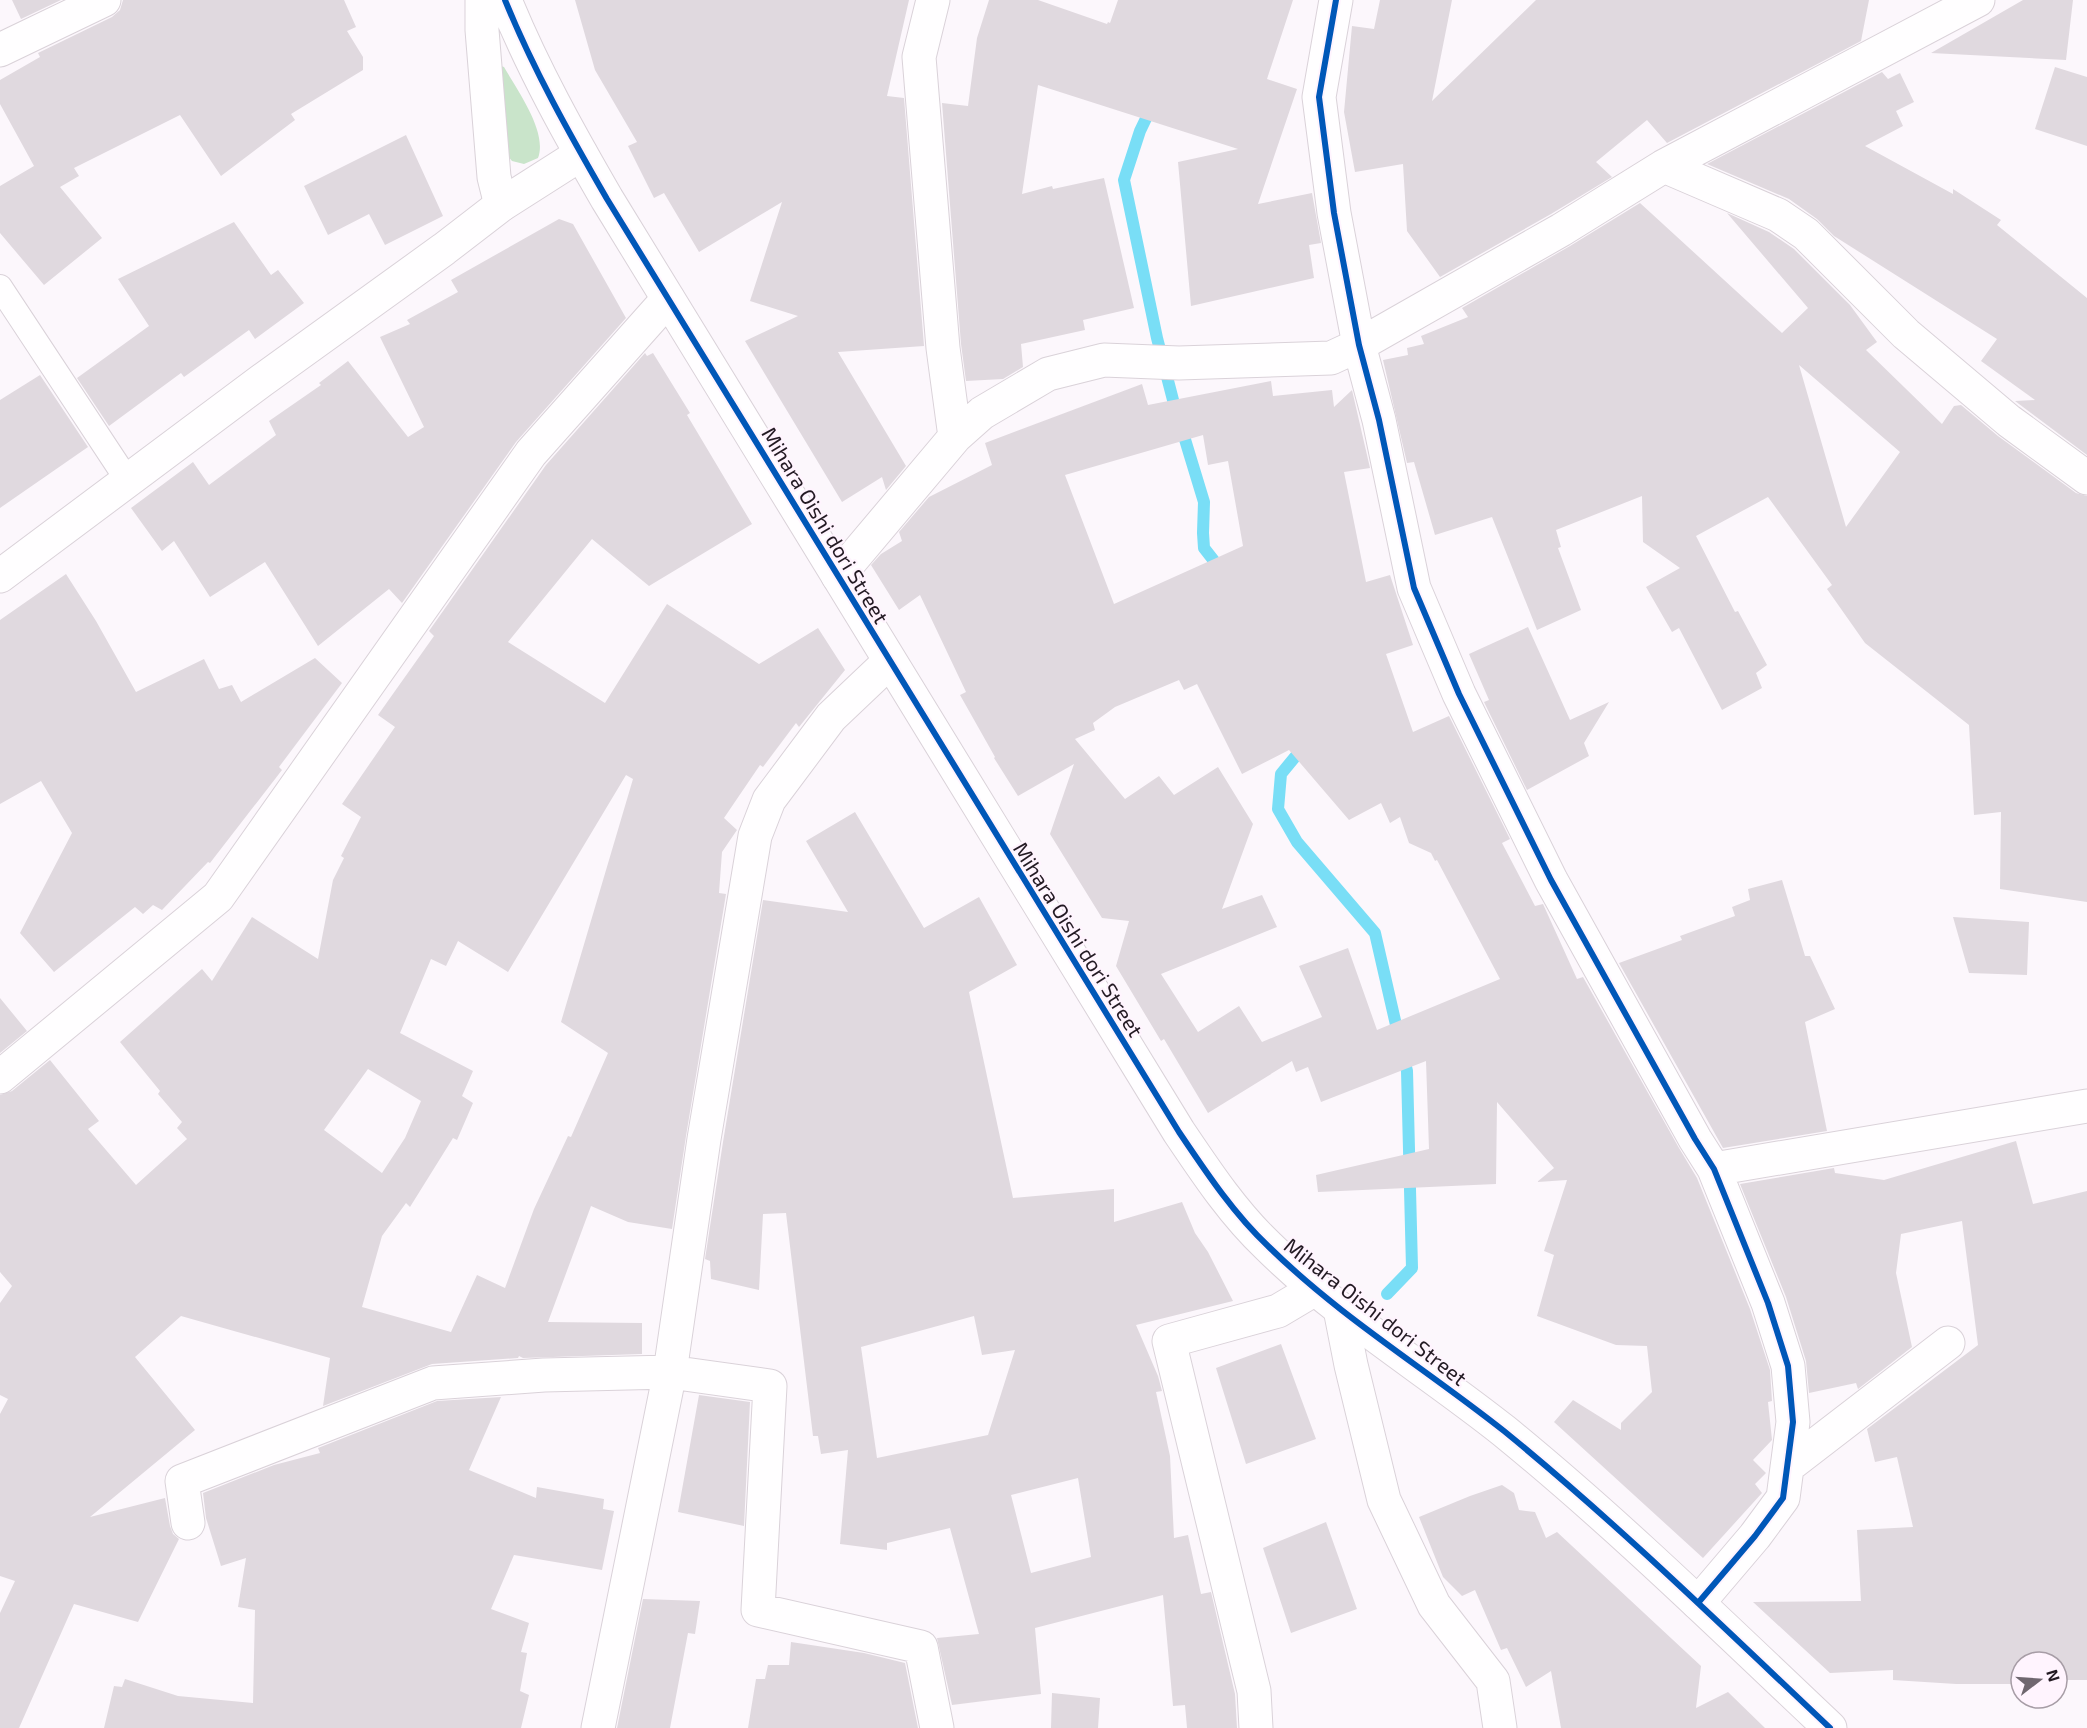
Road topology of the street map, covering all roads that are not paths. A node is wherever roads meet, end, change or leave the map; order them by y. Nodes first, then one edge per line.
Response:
1 (104, 0) edge
2 (482, 0) edge
3 (505, 0) edge
4 (933, 0) edge
5 (1336, 0) edge
6 (1978, 0) edge
7 (0, 50) edge
8 (581, 154) junction
9 (1664, 166) junction
10 (501, 205) junction
11 (0, 286) edge
12 (668, 299) junction
13 (1359, 345) junction
14 (956, 437) junction
15 (2087, 478) edge
16 (128, 481) junction
17 (0, 576) edge
18 (838, 576) junction
19 (889, 662) junction
20 (0, 1077) edge
21 (2087, 1106) edge
22 (1714, 1169) junction
23 (1315, 1289) junction
24 (1340, 1309) junction
25 (1948, 1343) dead end
26 (670, 1372) junction
27 (1787, 1467) junction
28 (188, 1523) dead end
29 (1698, 1603) junction
30 (598, 1728) edge
31 (937, 1728) edge
32 (1256, 1728) edge
33 (1500, 1728) edge
34 (1830, 1728) edge

1 - 7 street
2 - 10 street
3 - 8 street, Mihara Oishi dori Street
4 - 14 street
5 - 13 street
6 - 9 street
8 - 10 street
8 - 12 street, Mihara Oishi dori Street
9 - 13 street
9 - 15 street
10 - 16 street
11 - 16 lane
12 - 18 street, Mihara Oishi dori Street
12 - 20 street
13 - 14 street
13 - 22 street
14 - 18 street
16 - 17 street
18 - 19 street, Mihara Oishi dori Street
19 - 23 street, Mihara Oishi dori Street
19 - 26 street
21 - 22 street
22 - 27 street
23 - 24 street, Mihara Oishi dori Street
23 - 32 street
24 - 29 street, Mihara Oishi dori Street
24 - 33 street
25 - 27 street
26 - 28 street
26 - 30 street
26 - 31 street
27 - 29 street
29 - 34 street, Mihara Oishi dori Street

